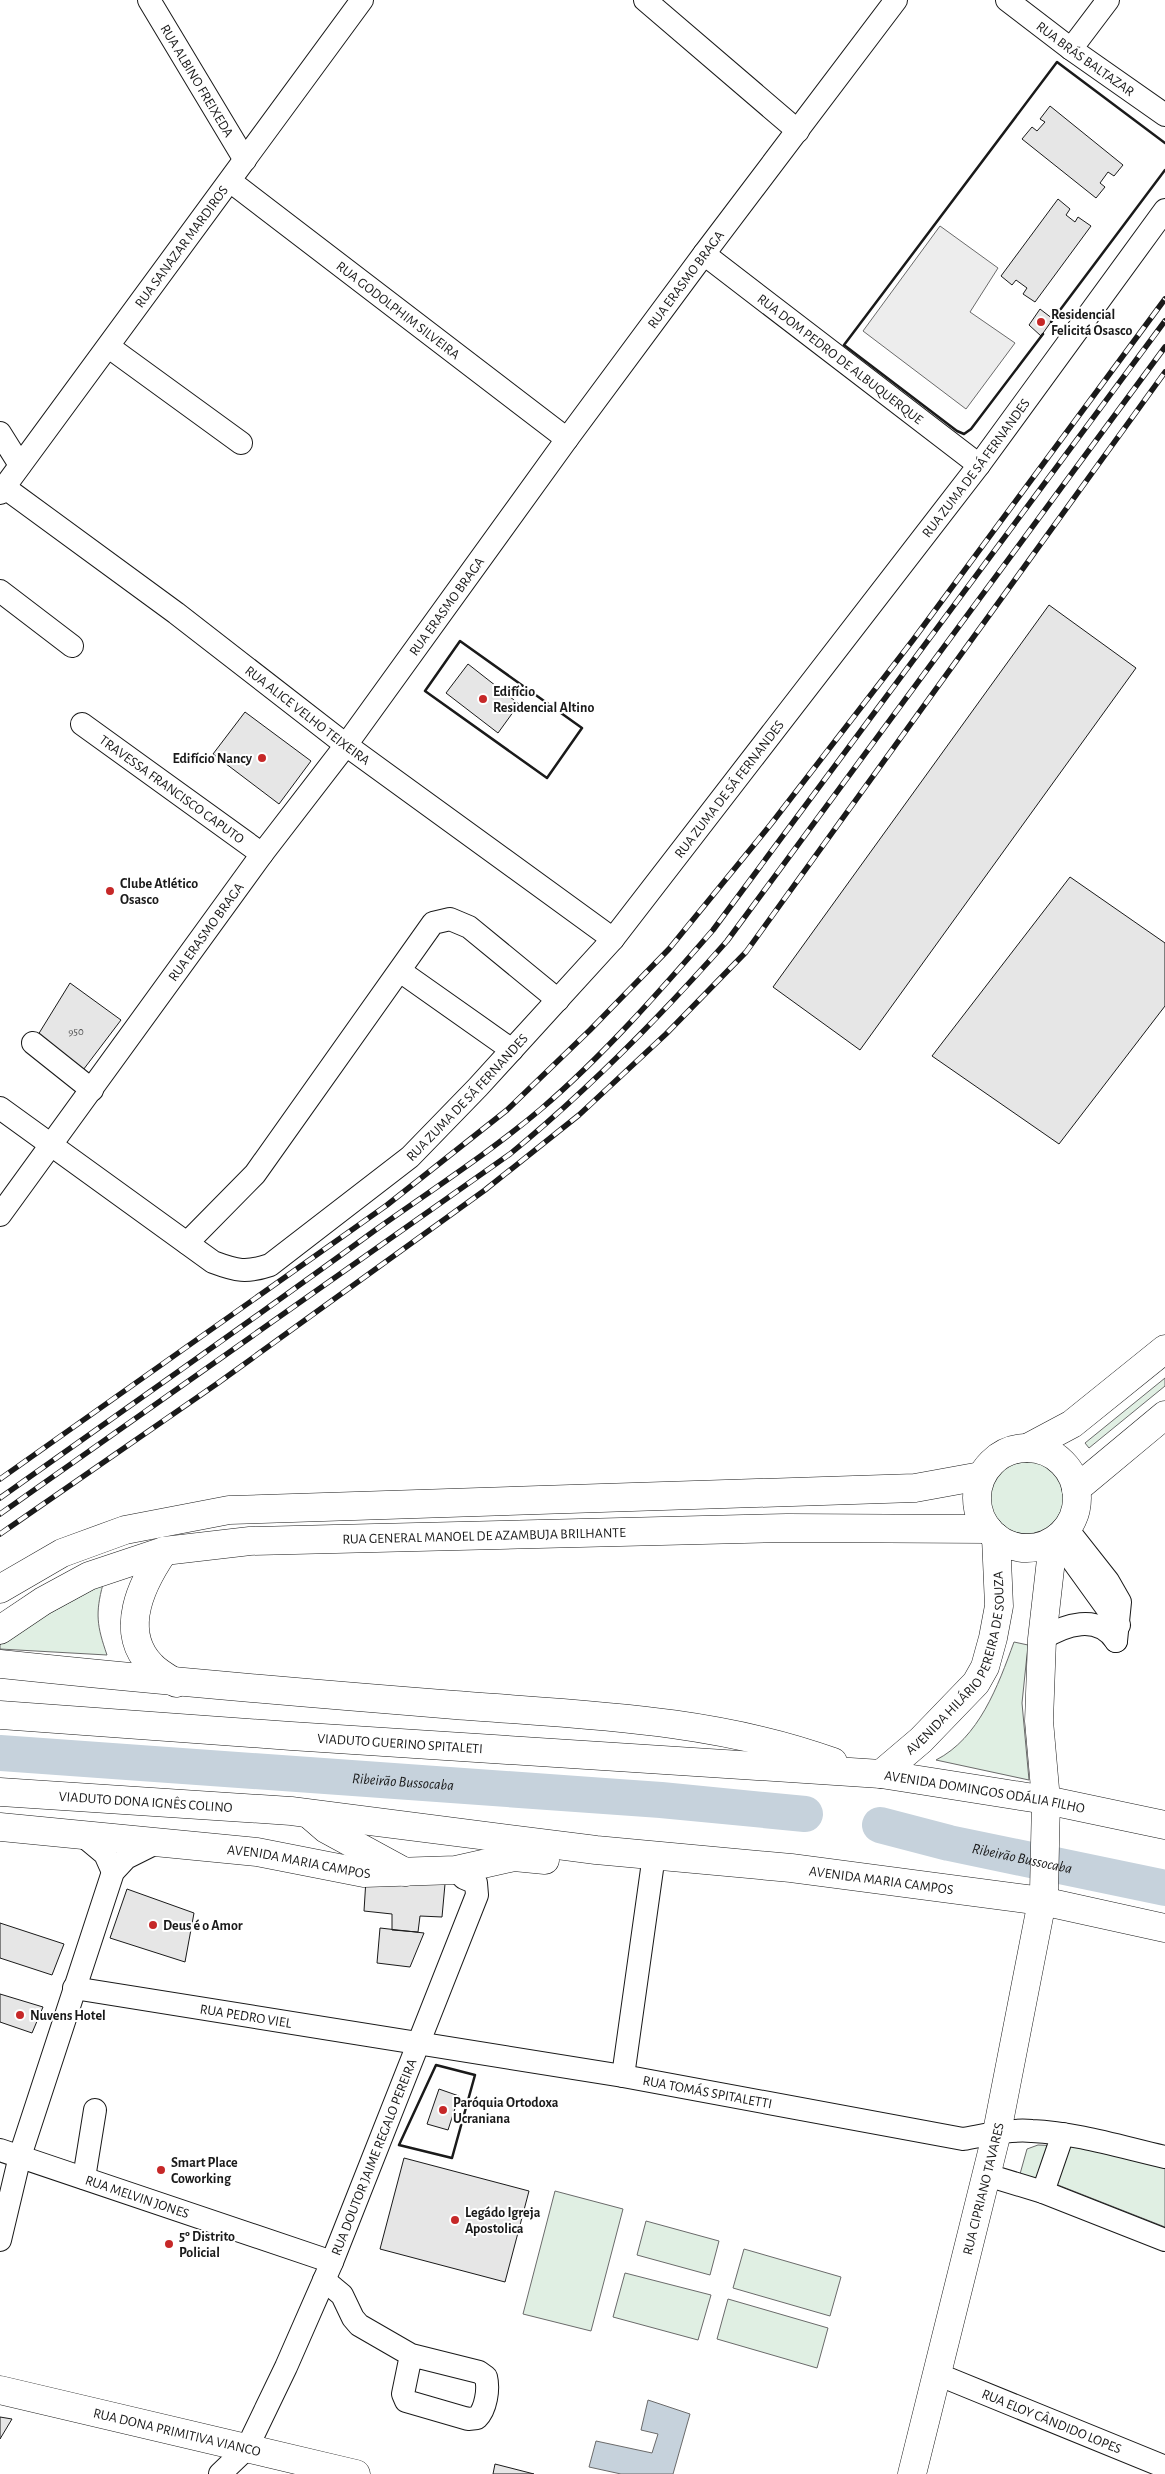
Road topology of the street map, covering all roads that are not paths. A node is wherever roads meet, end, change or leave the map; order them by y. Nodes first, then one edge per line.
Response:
1 (149, 0) edge
2 (362, 0) edge
3 (645, 0) edge
4 (896, 0) edge
5 (1007, 0) edge
6 (1108, 0) edge
7 (1071, 49) junction
8 (1165, 115) edge
9 (798, 131) junction
10 (245, 160) junction
11 (230, 181) junction
12 (1165, 210) edge
13 (704, 254) junction
14 (109, 347) junction
15 (0, 433) edge
16 (567, 439) junction
17 (241, 442) dead end
18 (979, 465) junction
19 (20, 466) junction
20 (2, 490) edge
21 (0, 591) edge
22 (72, 646) dead end
23 (82, 724) dead end
24 (346, 745) junction
25 (262, 854) junction
26 (613, 939) junction
27 (400, 971) junction
28 (558, 1000) junction
29 (33, 1043) dead end
30 (512, 1050) junction
31 (92, 1090) junction
32 (0, 1108) edge
33 (52, 1147) junction
34 (0, 1215) edge
35 (187, 1243) junction
36 (1165, 1349) edge
37 (1165, 1415) edge
38 (1027, 1448) junction
39 (982, 1476) junction
40 (1076, 1489) junction
41 (992, 1533) junction
42 (1059, 1537) junction
43 (164, 1551) junction
44 (0, 1589) edge
45 (0, 1630) edge
46 (1042, 1639) junction
47 (0, 1664) edge
48 (176, 1683) junction
49 (0, 1715) edge
50 (800, 1768) joint
51 (872, 1773) junction
52 (0, 1792) edge
53 (1046, 1807) junction
54 (299, 1812) junction
55 (1165, 1825) edge
56 (0, 1827) edge
57 (81, 1834) junction
58 (160, 1842) junction
59 (596, 1850) junction
60 (654, 1855) junction
61 (456, 1870) junction
62 (112, 1872) junction
63 (405, 1872) junction
64 (1043, 1896) junction
65 (1165, 1928) edge
66 (74, 1988) junction
67 (418, 2044) junction
68 (623, 2076) junction
69 (95, 2110) dead end
70 (997, 2132) junction
71 (1063, 2134) junction
72 (10, 2153) edge
73 (1165, 2157) edge
74 (986, 2175) junction
75 (84, 2178) junction
76 (1043, 2192) junction
77 (0, 2240) edge
78 (1165, 2240) edge
79 (328, 2271) junction
80 (412, 2355) dead end
81 (937, 2374) junction
82 (0, 2390) edge
83 (247, 2448) junction
84 (1165, 2467) edge
85 (220, 2474) edge
86 (356, 2474) edge
87 (912, 2474) edge

1 - 10 street, RUA ALBINO FREIXEDA
2 - 10 street, RUA SANAZAR MARDIROS
3 - 9 street
4 - 9 street, RUA ERASMO BRAGA
5 - 7 street, RUA BRÁS BALTAZAR
6 - 7 street
7 - 8 street, RUA BRÁS BALTAZAR
9 - 13 street, RUA ERASMO BRAGA
10 - 11 street, RUA SANAZAR MARDIROS
11 - 14 street, RUA SANAZAR MARDIROS
11 - 16 street, RUA GODOLPHIM SILVEIRA
12 - 18 street, RUA ZUMA DE SÁ FERNANDES
13 - 16 street, RUA ERASMO BRAGA
13 - 18 street, RUA DOM PEDRO DE ALBUQUERQUE
14 - 17 street
14 - 19 street, RUA SANAZAR MARDIROS
15 - 19 street
16 - 24 street, RUA ERASMO BRAGA
18 - 26 street, RUA ZUMA DE SÁ FERNANDES
19 - 20 street, RUA SANAZAR MARDIROS
20 - 24 street, RUA ALICE VELHO TEIXEIRA
21 - 22 street
23 - 25 street, TRAVESSA FRANCISCO CAPUTO
24 - 25 street, RUA ERASMO BRAGA
24 - 26 street, RUA ALICE VELHO TEIXEIRA
25 - 31 street, RUA ERASMO BRAGA
26 - 28 street, RUA ZUMA DE SÁ FERNANDES
27 - 28 street
27 - 30 street
27 - 35 street
28 - 30 street, RUA ZUMA DE SÁ FERNANDES
29 - 31 street
30 - 35 street, RUA ZUMA DE SÁ FERNANDES
31 - 33 street, RUA ERASMO BRAGA
32 - 33 street, RUA ZUMA DE SÁ FERNANDES
33 - 34 street, RUA ERASMO BRAGA
33 - 35 street, RUA ZUMA DE SÁ FERNANDES
36 - 38 main road
37 - 40 main road
38 - 39 main road
38 - 40 main road
39 - 41 main road
39 - 44 main road
40 - 42 main road
41 - 42 main road
41 - 43 main road, RUA GENERAL MANOEL DE AZAMBUJA BRILHANTE
41 - 51 main road, AVENIDA HILÁRIO PEREIRA DE SOUZA
42 - 46 main road
42 - 46 street
43 - 45 main road, RUA GENERAL MANOEL DE AZAMBUJA BRILHANTE
43 - 48 main road
46 - 53 main road
47 - 48 main road
48 - 51 main road
49 - 50 main road, VIADUTO GUERINO SPITALETI
50 - 51 main road, AVENIDA DOMINGOS ODÁLIA FILHO
51 - 53 main road, AVENIDA DOMINGOS ODÁLIA FILHO
52 - 54 main road, VIADUTO DONA IGNÊS COLINO
53 - 55 main road, AVENIDA DOMINGOS ODÁLIA FILHO
53 - 64 main road, RUA CIPRIANO TAVARES
54 - 59 main road, AVENIDA MARIA CAMPOS
54 - 63 main road
56 - 57 main road, AVENIDA MARIA CAMPOS
57 - 58 main road, AVENIDA MARIA CAMPOS
57 - 62 street
58 - 62 street
58 - 63 main road, AVENIDA MARIA CAMPOS
59 - 60 main road, AVENIDA MARIA CAMPOS
59 - 61 main road, AVENIDA MARIA CAMPOS
60 - 64 main road, AVENIDA MARIA CAMPOS
60 - 68 street
61 - 63 main road, AVENIDA MARIA CAMPOS
61 - 67 street, RUA DOUTOR JAIME REGALO PEREIRA
62 - 66 street
64 - 65 main road, AVENIDA MARIA CAMPOS
64 - 70 main road, RUA CIPRIANO TAVARES
66 - 67 street, RUA PEDRO VIEL
66 - 72 street
67 - 68 street, RUA TOMÁS SPITALETTI
67 - 79 street, RUA DOUTOR JAIME REGALO PEREIRA
68 - 70 street, RUA TOMÁS SPITALETTI
69 - 75 street
70 - 71 street, RUA TOMÁS SPITALETTI
70 - 74 main road, RUA CIPRIANO TAVARES
71 - 73 street, RUA TOMÁS SPITALETTI
71 - 76 street
72 - 75 street, RUA MELVIN JONES
72 - 77 street
74 - 76 street
74 - 81 main road, RUA CIPRIANO TAVARES
75 - 79 street, RUA MELVIN JONES
76 - 78 street
79 - 80 street
79 - 83 street, RUA DOUTOR JAIME REGALO PEREIRA
81 - 84 street, RUA ELOY CÂNDIDO LOPES
81 - 87 main road, RUA CIPRIANO TAVARES
82 - 83 main road, RUA DONA PRIMITIVA VIANCO
83 - 85 street
83 - 86 main road, RUA DONA PRIMITIVA VIANCO

